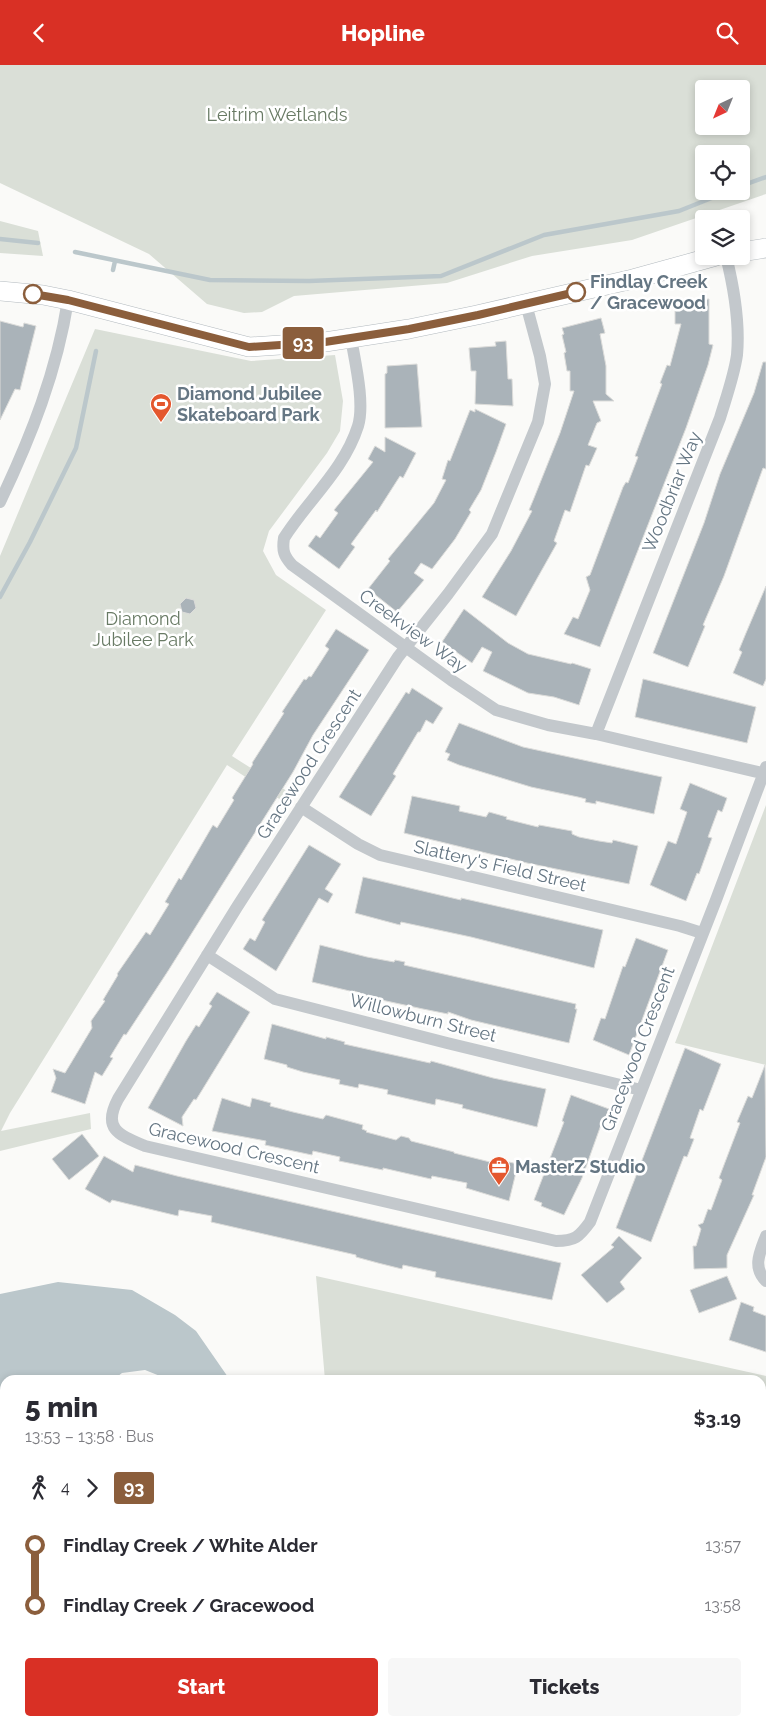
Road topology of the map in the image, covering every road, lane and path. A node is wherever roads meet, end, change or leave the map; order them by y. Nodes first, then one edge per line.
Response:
1 (766, 248) edge
2 (750, 250) edge
3 (695, 262) edge
4 (728, 265) edge
5 (0, 291) edge
6 (68, 300) junction
7 (526, 304) junction
8 (351, 338) junction
9 (0, 502) edge
10 (405, 647) junction
11 (596, 733) junction
12 (765, 771) edge
13 (302, 807) junction
14 (702, 933) junction
15 (207, 955) junction
16 (641, 1090) junction
17 (766, 1236) edge
18 (766, 1281) edge

1 - 2 street
3 - 7 street
4 - 11 street, Woodbriar Way
5 - 6 street
6 - 8 street
6 - 9 street
7 - 8 street
7 - 10 street, Gracewood Crescent
8 - 10 street, Creekview Way
10 - 11 street, Creekview Way
10 - 13 street, Gracewood Crescent
11 - 12 street, Creekview Way
12 - 14 street, Gracewood Crescent
13 - 14 street, Slattery's Field Street
13 - 15 street, Gracewood Crescent
14 - 16 street, Gracewood Crescent
15 - 16 street, Willowburn Street
15 - 16 street, Gracewood Crescent
17 - 18 street

